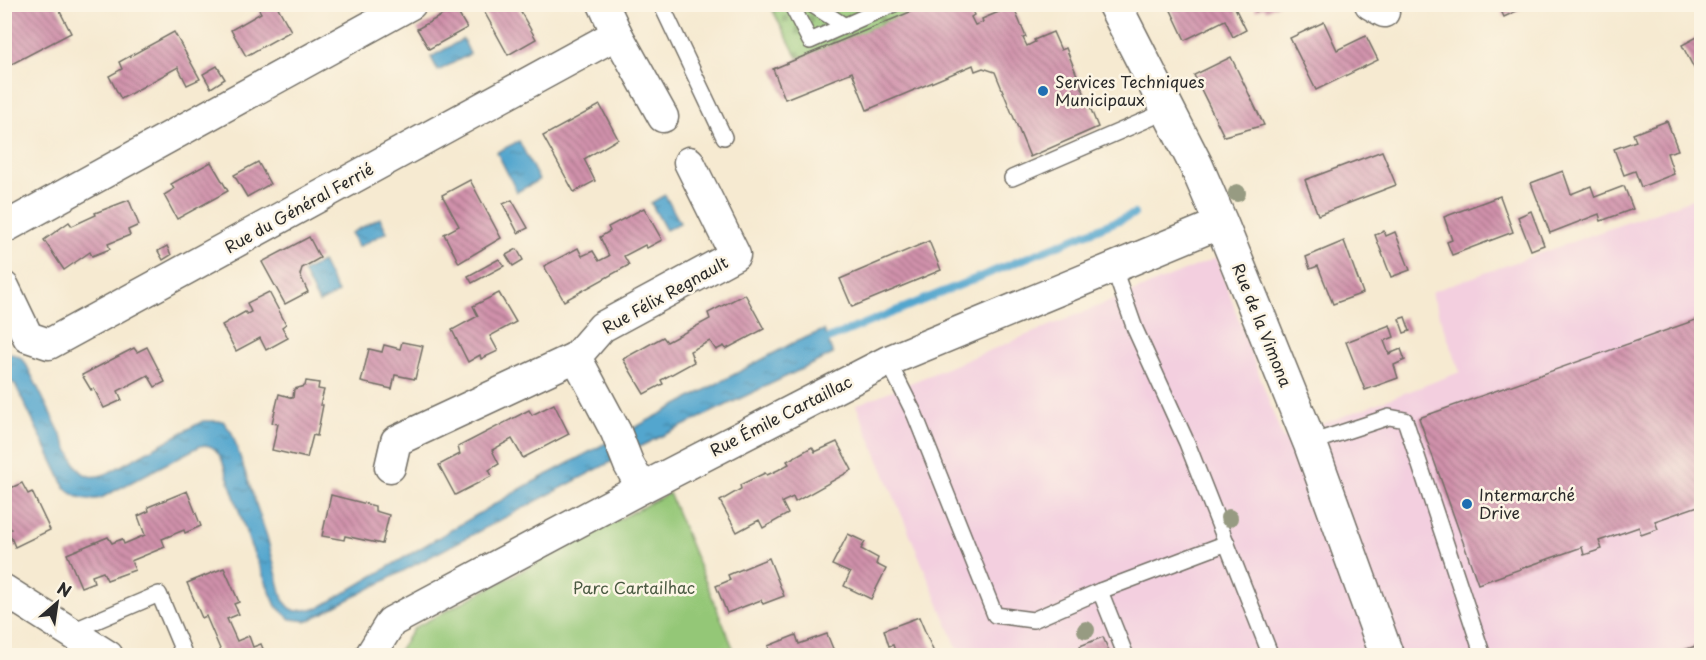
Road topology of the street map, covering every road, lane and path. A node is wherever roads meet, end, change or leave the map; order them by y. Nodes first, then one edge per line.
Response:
1 (411, 4) edge
2 (603, 4) edge
3 (661, 4) edge
4 (791, 4) edge
5 (811, 4) edge
6 (1114, 4) edge
7 (885, 6) edge
8 (845, 26) junction
9 (617, 34) junction
10 (1168, 110) junction
11 (663, 117) dead end
12 (724, 137) dead end
13 (689, 162) dead end
14 (1012, 178) dead end
15 (1221, 223) junction
16 (4, 228) edge
17 (1113, 266) junction
18 (4, 287) edge
19 (576, 357) junction
20 (888, 361) junction
21 (1310, 443) junction
22 (390, 467) dead end
23 (635, 476) junction
24 (1227, 543) junction
25 (4, 590) edge
26 (1100, 591) junction
27 (70, 632) junction
28 (108, 656) edge
29 (185, 656) edge
30 (370, 656) edge
31 (1126, 656) edge
32 (1271, 656) edge
33 (1387, 656) edge
34 (1478, 656) edge

1 - 16 street
2 - 9 street
3 - 12 lane
4 - 8 lane
5 - 8 lane
6 - 10 street, Rue de la Vimona
7 - 8 lane
9 - 11 street
9 - 18 street, Rue du Général Ferrié
10 - 14 lane
10 - 15 street, Rue de la Vimona
13 - 19 street, Rue Félix Regnault
15 - 17 street, Rue Émile Cartaillac
15 - 21 street, Rue de la Vimona
17 - 20 street, Rue Émile Cartaillac
17 - 24 lane
19 - 22 street
19 - 23 street
20 - 23 street, Rue Émile Cartaillac
20 - 26 lane
21 - 33 street, Rue de la Vimona
21 - 34 lane
23 - 30 street, Rue Émile Cartaillac
24 - 26 lane
24 - 32 lane
25 - 27 street
26 - 31 lane
27 - 28 street
27 - 29 lane

